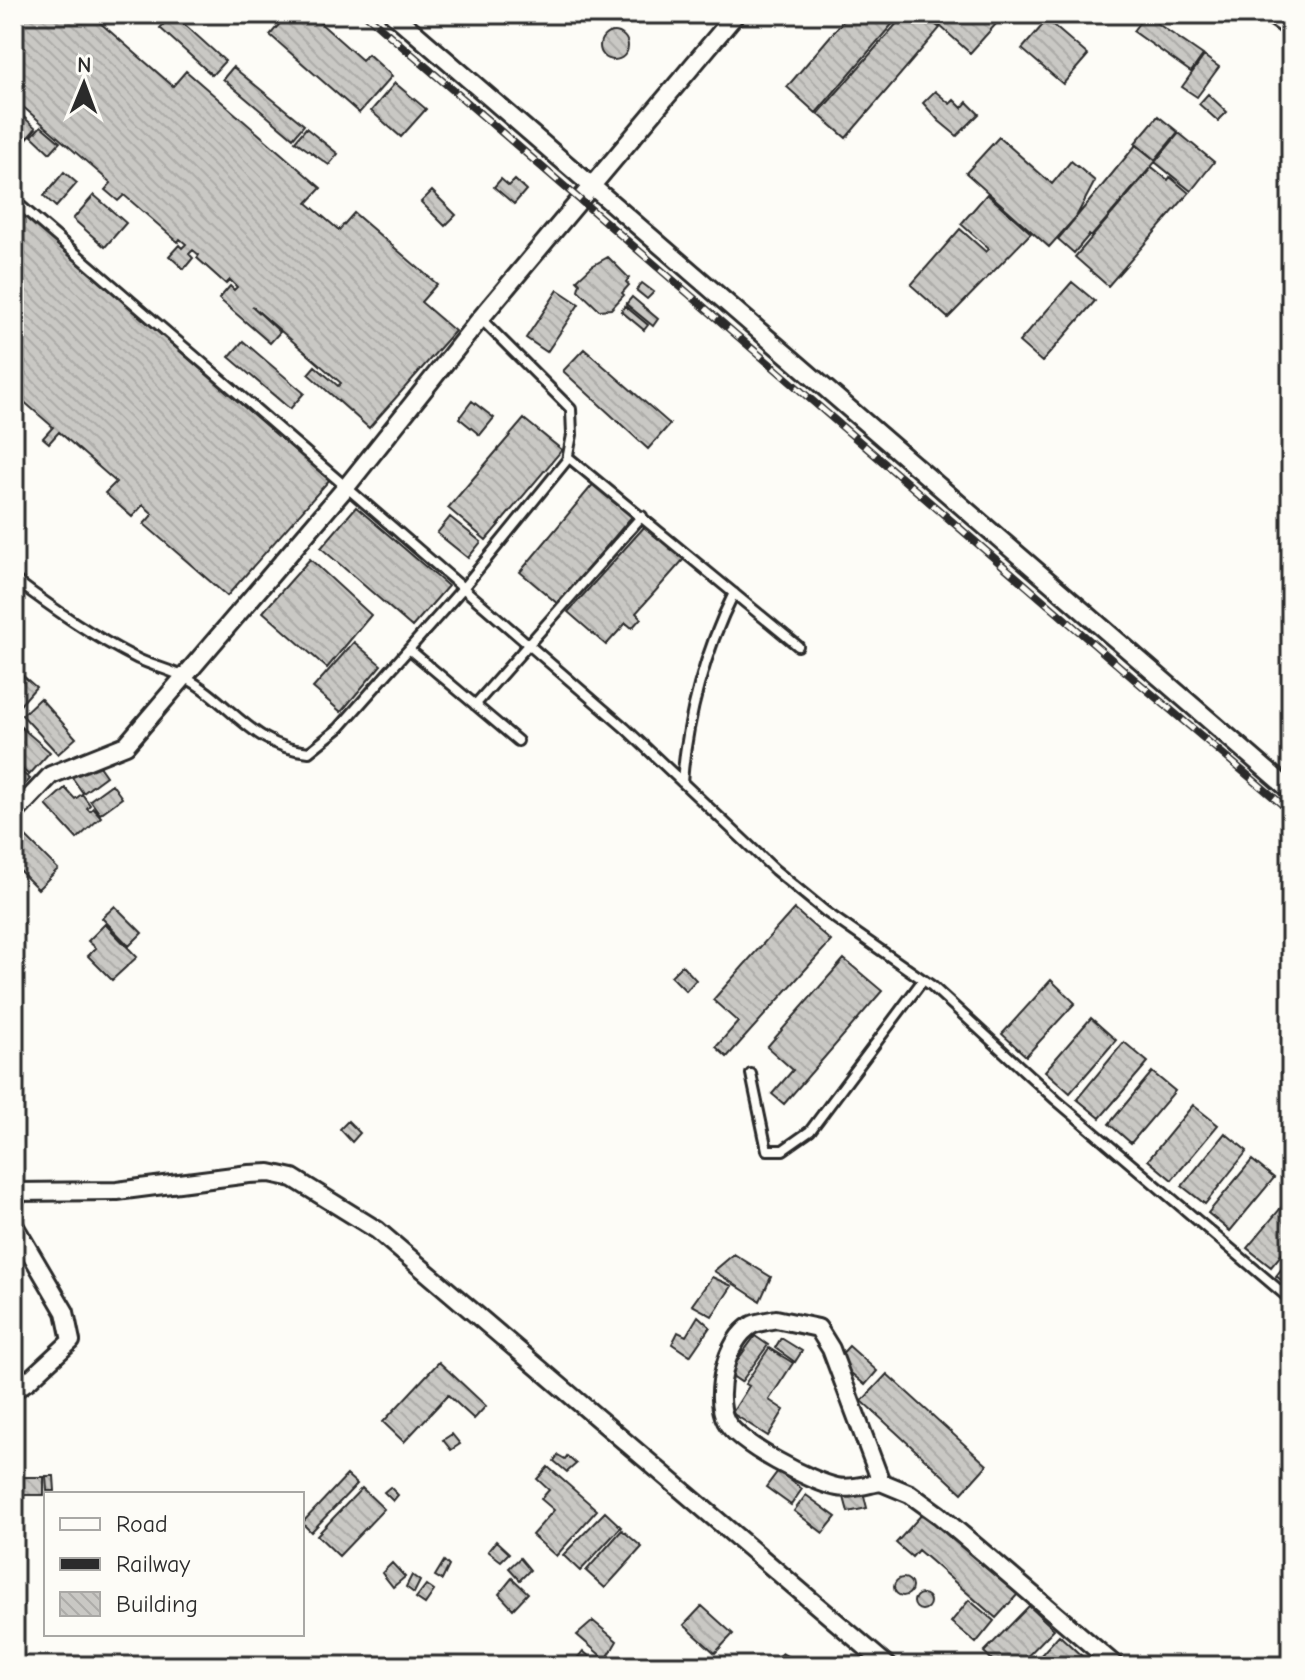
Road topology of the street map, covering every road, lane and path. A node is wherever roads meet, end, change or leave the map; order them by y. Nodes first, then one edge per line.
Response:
1 (393, 14) edge
2 (736, 14) edge
3 (1275, 14) edge
4 (1291, 25) edge
5 (594, 187) junction
6 (14, 200) edge
7 (480, 319) junction
8 (568, 457) junction
9 (347, 486) junction
10 (642, 516) junction
11 (14, 579) edge
12 (463, 588) junction
13 (734, 593) junction
14 (528, 645) junction
15 (798, 646) dead end
16 (409, 649) junction
17 (185, 678) junction
18 (475, 705) junction
19 (518, 741) dead end
20 (682, 782) junction
21 (1291, 791) edge
22 (14, 814) edge
23 (923, 980) junction
24 (751, 1074) dead end
25 (14, 1192) edge
26 (14, 1225) edge
27 (1291, 1300) edge
28 (14, 1390) edge
29 (881, 1482) junction
30 (888, 1666) edge
31 (1116, 1666) edge

1 - 5 street
2 - 5 street
3 - 4 main road
5 - 7 street
5 - 21 street
6 - 9 lane
7 - 8 lane
7 - 9 street
8 - 10 lane
8 - 12 lane
9 - 12 lane
9 - 17 street
10 - 13 lane
10 - 14 lane
11 - 17 lane
12 - 14 lane
12 - 16 lane
13 - 15 lane
13 - 20 lane
14 - 18 lane
14 - 20 lane
16 - 17 lane
16 - 18 lane
17 - 22 street
18 - 19 lane
20 - 23 lane
23 - 24 lane
23 - 27 lane
25 - 30 street
26 - 28 street
29 - 29 street
29 - 31 street

